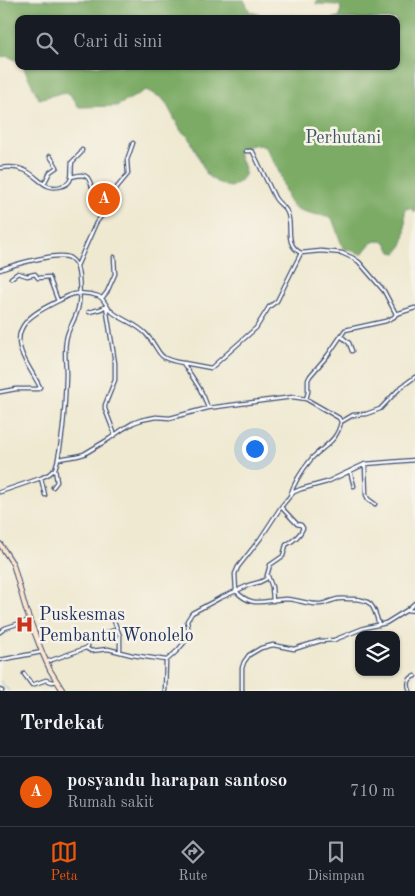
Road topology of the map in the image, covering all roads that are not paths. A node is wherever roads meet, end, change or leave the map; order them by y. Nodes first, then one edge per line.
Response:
1 (132, 143) dead end
2 (82, 150) dead end
3 (246, 151) dead end
4 (50, 156) dead end
5 (0, 168) edge
6 (71, 177) junction
7 (44, 184) junction
8 (102, 216) junction
9 (301, 253) junction
10 (114, 257) dead end
11 (77, 266) junction
12 (0, 270) edge
13 (11, 278) dead end
14 (79, 294) junction
15 (102, 298) junction
16 (58, 301) junction
17 (106, 306) junction
18 (415, 308) edge
19 (90, 312) dead end
20 (396, 314) junction
21 (340, 336) junction
22 (352, 351) dead end
23 (183, 363) junction
24 (415, 377) edge
25 (0, 392) edge
26 (306, 399) junction
27 (208, 408) junction
28 (341, 422) junction
29 (115, 435) junction
30 (58, 459) junction
31 (415, 461) edge
32 (365, 464) junction
33 (55, 469) junction
34 (350, 471) junction
35 (41, 478) junction
36 (53, 486) dead end
37 (354, 486) dead end
38 (0, 492) edge
39 (45, 495) dead end
40 (290, 496) junction
41 (375, 504) dead end
42 (281, 507) junction
43 (0, 544) edge
44 (268, 575) junction
45 (236, 591) junction
46 (272, 601) junction
47 (415, 604) edge
48 (407, 610) junction
49 (415, 611) edge
50 (29, 620) junction
51 (114, 621) dead end
52 (379, 625) junction
53 (117, 629) junction
54 (0, 632) edge
55 (86, 648) junction
56 (120, 651) junction
57 (42, 652) junction
58 (0, 660) edge
59 (166, 660) junction
60 (46, 662) junction
61 (24, 674) dead end
62 (415, 676) edge
63 (57, 681) junction
64 (63, 691) edge
65 (165, 691) edge
66 (242, 691) edge
67 (410, 691) edge

1 - 8 street
2 - 6 street
3 - 9 street
4 - 7 street
5 - 7 street
6 - 7 street
6 - 8 street
8 - 11 street
9 - 20 street
9 - 23 street
10 - 15 street
11 - 12 street
11 - 14 street
13 - 16 street
14 - 15 street
14 - 16 street
14 - 30 street
15 - 17 street
16 - 25 street
17 - 19 street
17 - 23 street
17 - 29 street
18 - 20 street
20 - 21 street
21 - 22 street
21 - 26 street
23 - 27 street
24 - 28 street
26 - 27 street
26 - 28 street
27 - 29 street
28 - 40 street
29 - 30 street
30 - 33 street
31 - 32 street
32 - 34 street
32 - 41 street
33 - 35 street
33 - 36 street
34 - 37 street
34 - 40 street
35 - 38 street
35 - 39 street
40 - 42 street
42 - 44 street
42 - 45 street
43 - 50 main road
44 - 45 street
44 - 46 street
45 - 46 street
45 - 59 street
46 - 52 street
47 - 48 street
48 - 49 street
48 - 52 street
50 - 54 street
50 - 57 main road
51 - 53 street
52 - 66 street
53 - 55 street
53 - 56 street
55 - 56 street
55 - 60 street
56 - 59 street
57 - 58 street
57 - 60 main road
59 - 65 street
60 - 63 main road
61 - 63 street
62 - 67 street
63 - 64 main road

